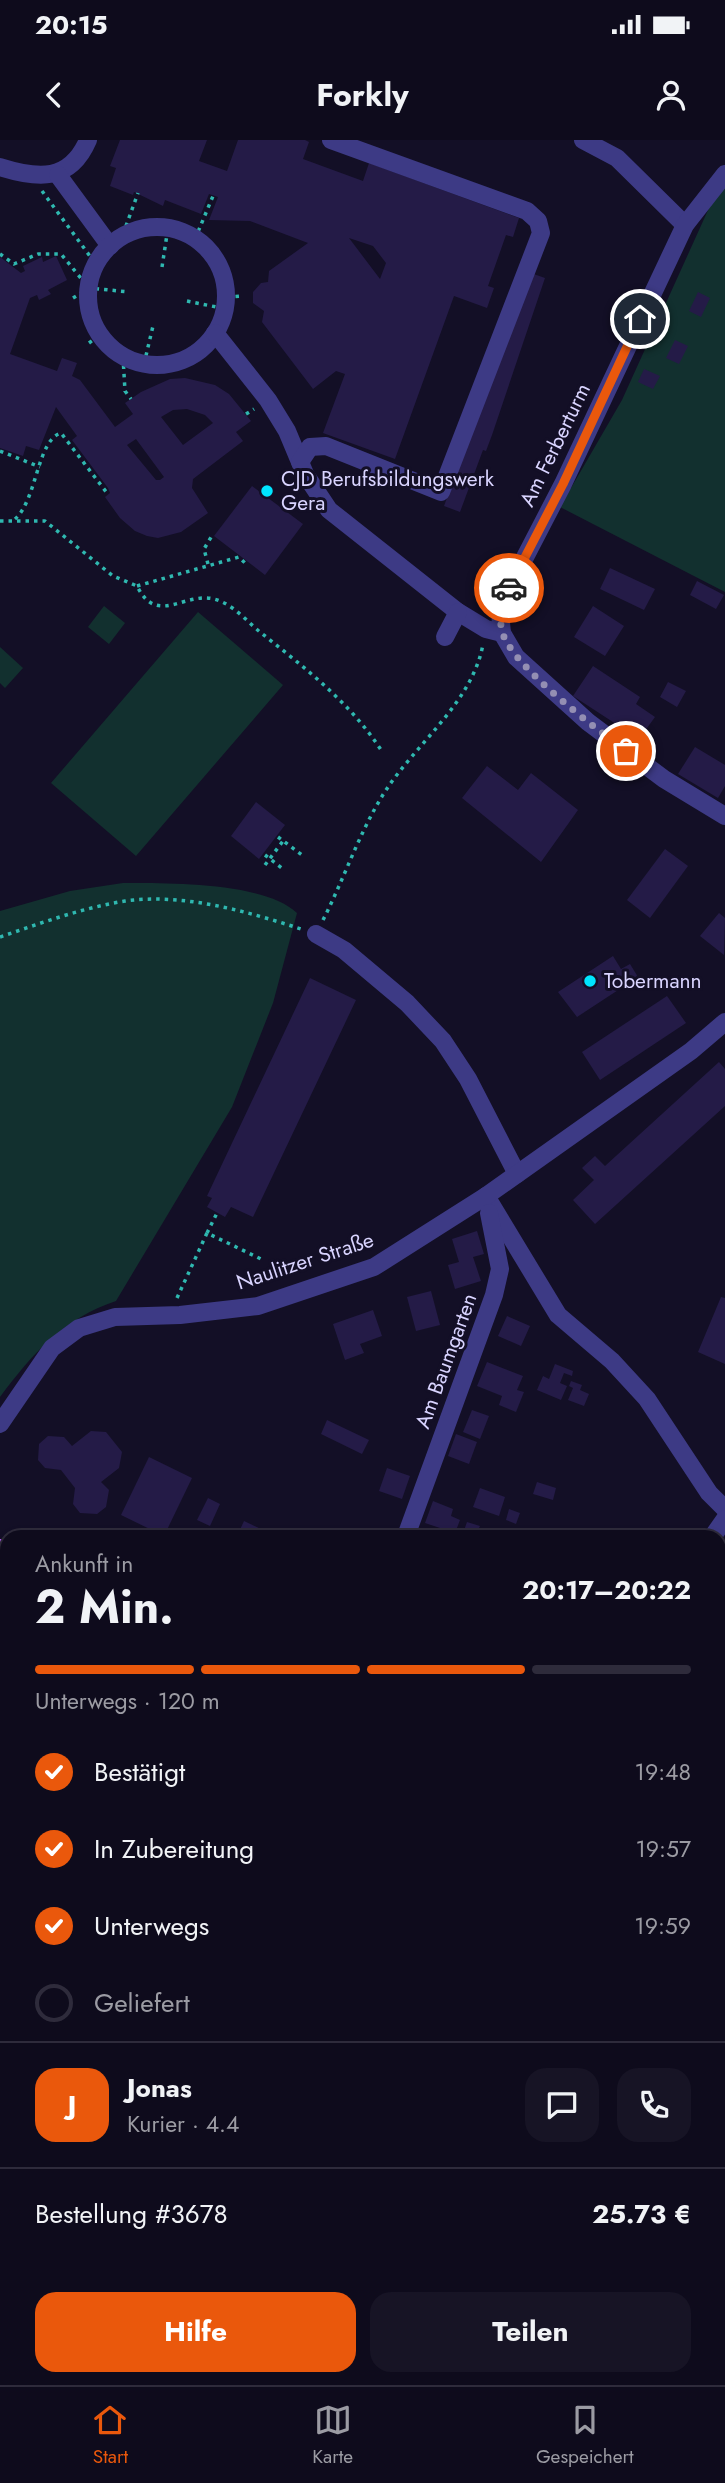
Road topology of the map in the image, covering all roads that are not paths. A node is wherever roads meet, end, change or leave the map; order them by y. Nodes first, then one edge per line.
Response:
1 (88, 140) edge
2 (331, 140) edge
3 (583, 140) edge
4 (0, 167) edge
5 (725, 174) edge
6 (58, 175) junction
7 (685, 225) junction
8 (116, 242) junction
9 (215, 333) junction
10 (300, 462) junction
11 (458, 612) junction
12 (502, 633) junction
13 (445, 637) dead end
14 (725, 816) edge
15 (316, 934) road end
16 (725, 1022) edge
17 (517, 1174) junction
18 (486, 1196) junction
19 (0, 1424) edge
20 (725, 1508) edge
21 (408, 1530) edge

1 - 6 street
2 - 10 street
3 - 7 street
4 - 6 street
5 - 7 street, Am Ferberturm
6 - 8 street
7 - 12 street, Am Ferberturm
8 - 9 street
8 - 9 street
9 - 10 street
10 - 11 street
11 - 12 street
11 - 13 street
12 - 14 street
15 - 17 street
16 - 17 street, Naulitzer Straße
17 - 18 street, Naulitzer Straße
18 - 19 street, Naulitzer Straße
18 - 20 street
18 - 21 street, Am Baumgarten

